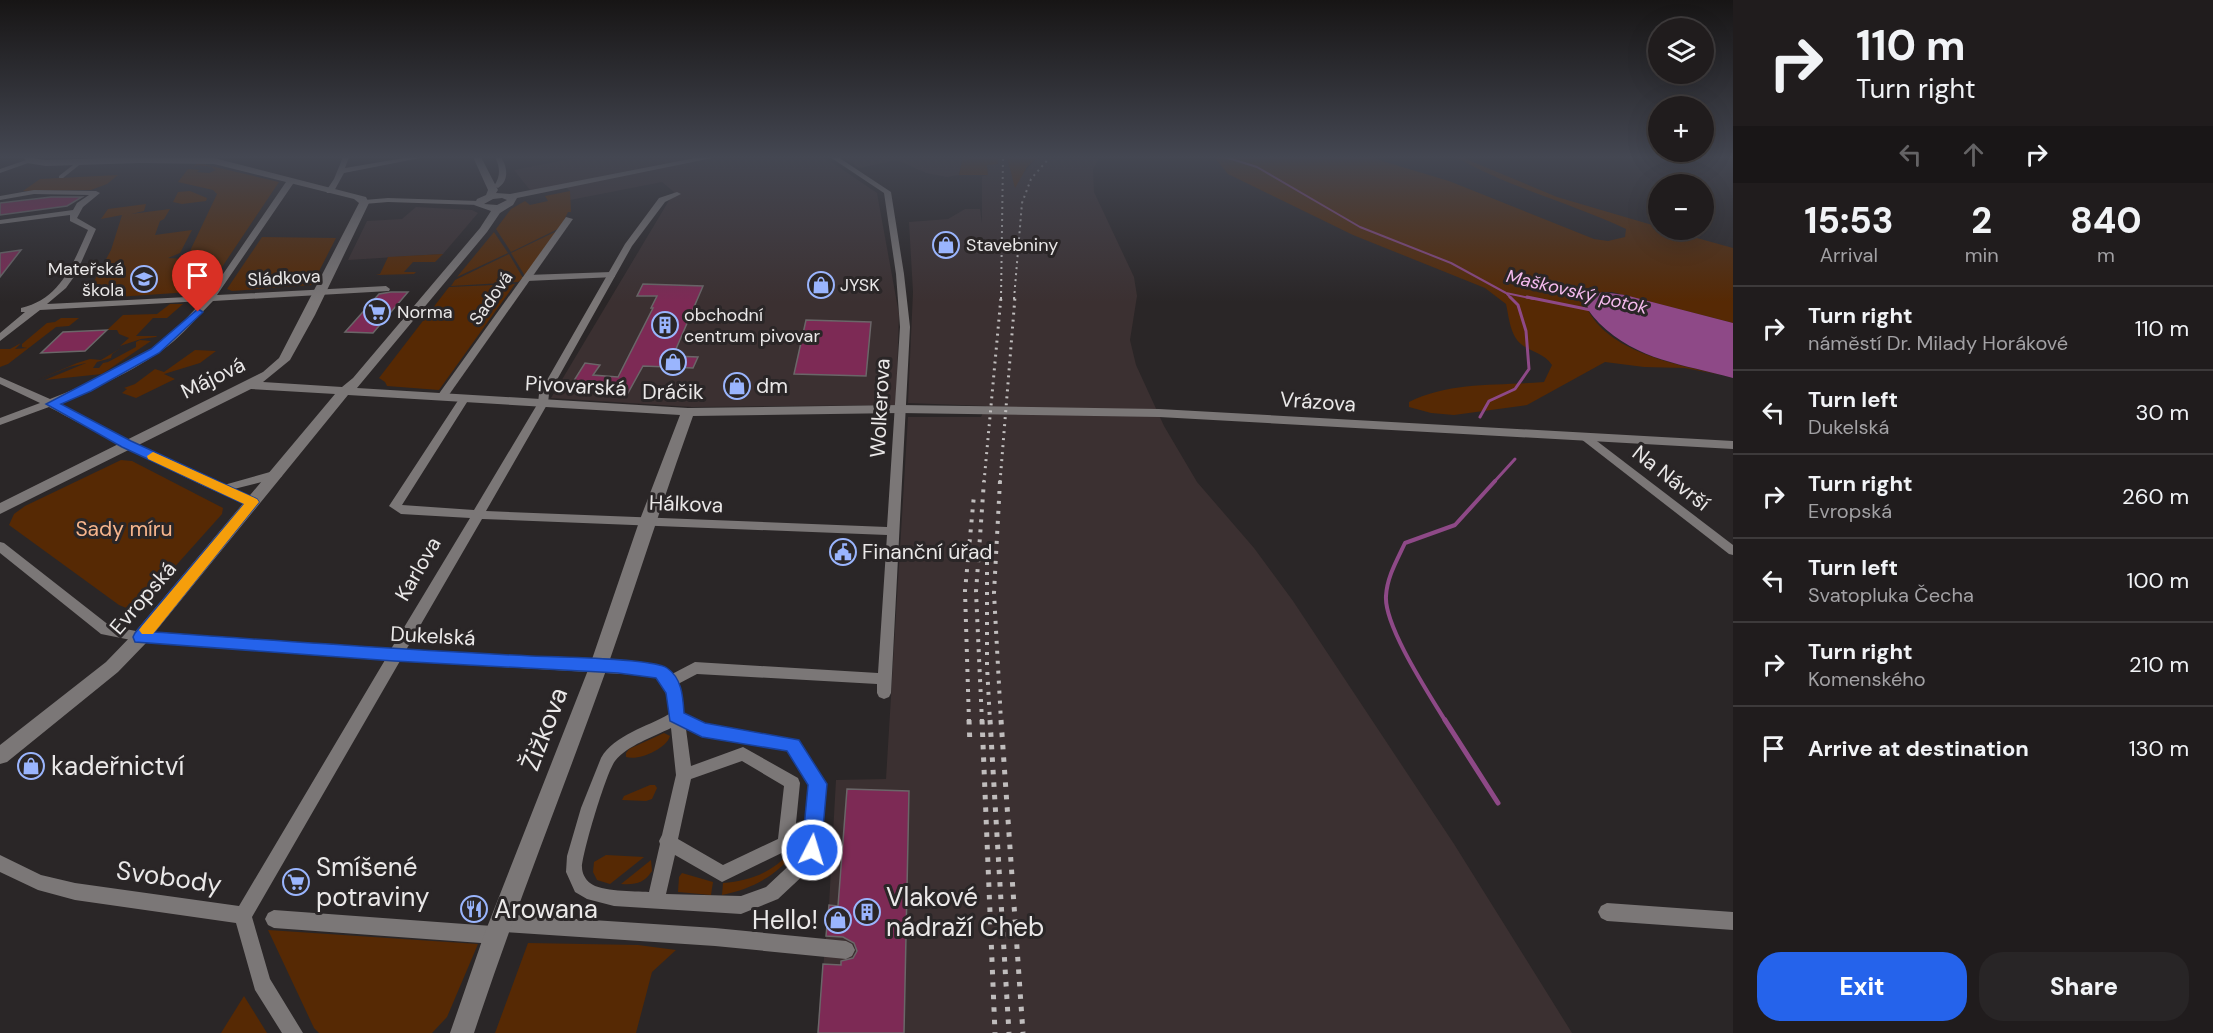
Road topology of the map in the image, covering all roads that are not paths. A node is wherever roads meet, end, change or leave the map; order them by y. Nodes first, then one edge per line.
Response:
1 (80, 205) edge
2 (274, 205) edge
3 (362, 205) edge
4 (485, 205) edge
5 (502, 205) edge
6 (658, 205) edge
7 (889, 205) edge
8 (75, 212) junction
9 (569, 219) dead end
10 (2, 223) edge
11 (611, 275) junction
12 (528, 278) junction
13 (386, 289) dead end
14 (320, 292) junction
15 (211, 298) junction
16 (39, 307) junction
17 (24, 310) dead end
18 (0, 338) edge
19 (0, 380) edge
20 (249, 385) junction
21 (344, 392) junction
22 (442, 397) junction
23 (464, 399) junction
24 (543, 403) junction
25 (52, 404) junction
26 (900, 409) junction
27 (688, 412) junction
28 (0, 422) edge
29 (1585, 437) junction
30 (127, 444) junction
31 (1733, 445) edge
32 (277, 474) junction
33 (222, 489) junction
34 (252, 502) junction
35 (0, 509) edge
36 (477, 513) junction
37 (647, 522) junction
38 (894, 531) junction
39 (0, 546) edge
40 (1733, 550) edge
41 (141, 637) junction
42 (394, 655) junction
43 (599, 665) junction
44 (670, 682) junction
45 (676, 717) junction
46 (0, 756) edge
47 (684, 775) junction
48 (667, 841) junction
49 (0, 863) edge
50 (656, 900) junction
51 (1607, 912) dead end
52 (243, 916) junction
53 (274, 919) dead end
54 (1733, 921) edge
55 (498, 929) junction
56 (846, 950) dead end
57 (293, 1033) edge
58 (462, 1033) edge

1 - 8 street
2 - 15 street
3 - 14 street, Májová
4 - 21 street, Evropská
5 - 21 street, Evropská
6 - 11 street, Karlova
7 - 26 street, Wolkerova
8 - 10 street
8 - 16 street
9 - 12 street, Sadová
11 - 12 street
11 - 24 street, Karlova
12 - 22 street, Sadová
13 - 14 street, Sládkova
14 - 15 street, Sládkova
14 - 20 street, Májová
15 - 16 street, Sládkova
15 - 25 street
16 - 17 street, Sládkova
16 - 18 street
19 - 25 street
20 - 21 street, Pivovarská
20 - 30 street, Májová
21 - 22 street, Pivovarská
21 - 32 street, Evropská
22 - 23 street, Pivovarská
23 - 24 street, Pivovarská
23 - 36 street
24 - 27 street, Pivovarská
24 - 36 street, Karlova
25 - 28 street
25 - 30 street
26 - 27 street, Pivovarská
26 - 29 street, Vrázova
26 - 38 street, Wolkerova
27 - 37 street, Žižkova
29 - 31 street, Vrázova
29 - 40 street, Na Návrší
30 - 33 street
30 - 35 street, Májová
32 - 33 street
32 - 34 street, Evropská
33 - 34 street
34 - 41 street, Evropská
36 - 37 street, Hálkova
36 - 42 street, Karlova
37 - 38 street, Hálkova
37 - 43 street, Žižkova
38 - 44 street, Wolkerova
39 - 41 street, Dukelská
41 - 42 street, Dukelská
41 - 46 street, Evropská
42 - 43 street, Dukelská
42 - 52 street, Karlova
43 - 44 street, Dukelská
43 - 55 street, Žižkova
44 - 45 street
45 - 47 street
45 - 50 street
45 - 50 street
47 - 48 street
47 - 48 street
48 - 50 street
49 - 52 street, Svobody
51 - 54 street
52 - 57 street, Svobody
53 - 55 street
55 - 56 street
55 - 58 street, Žižkova

